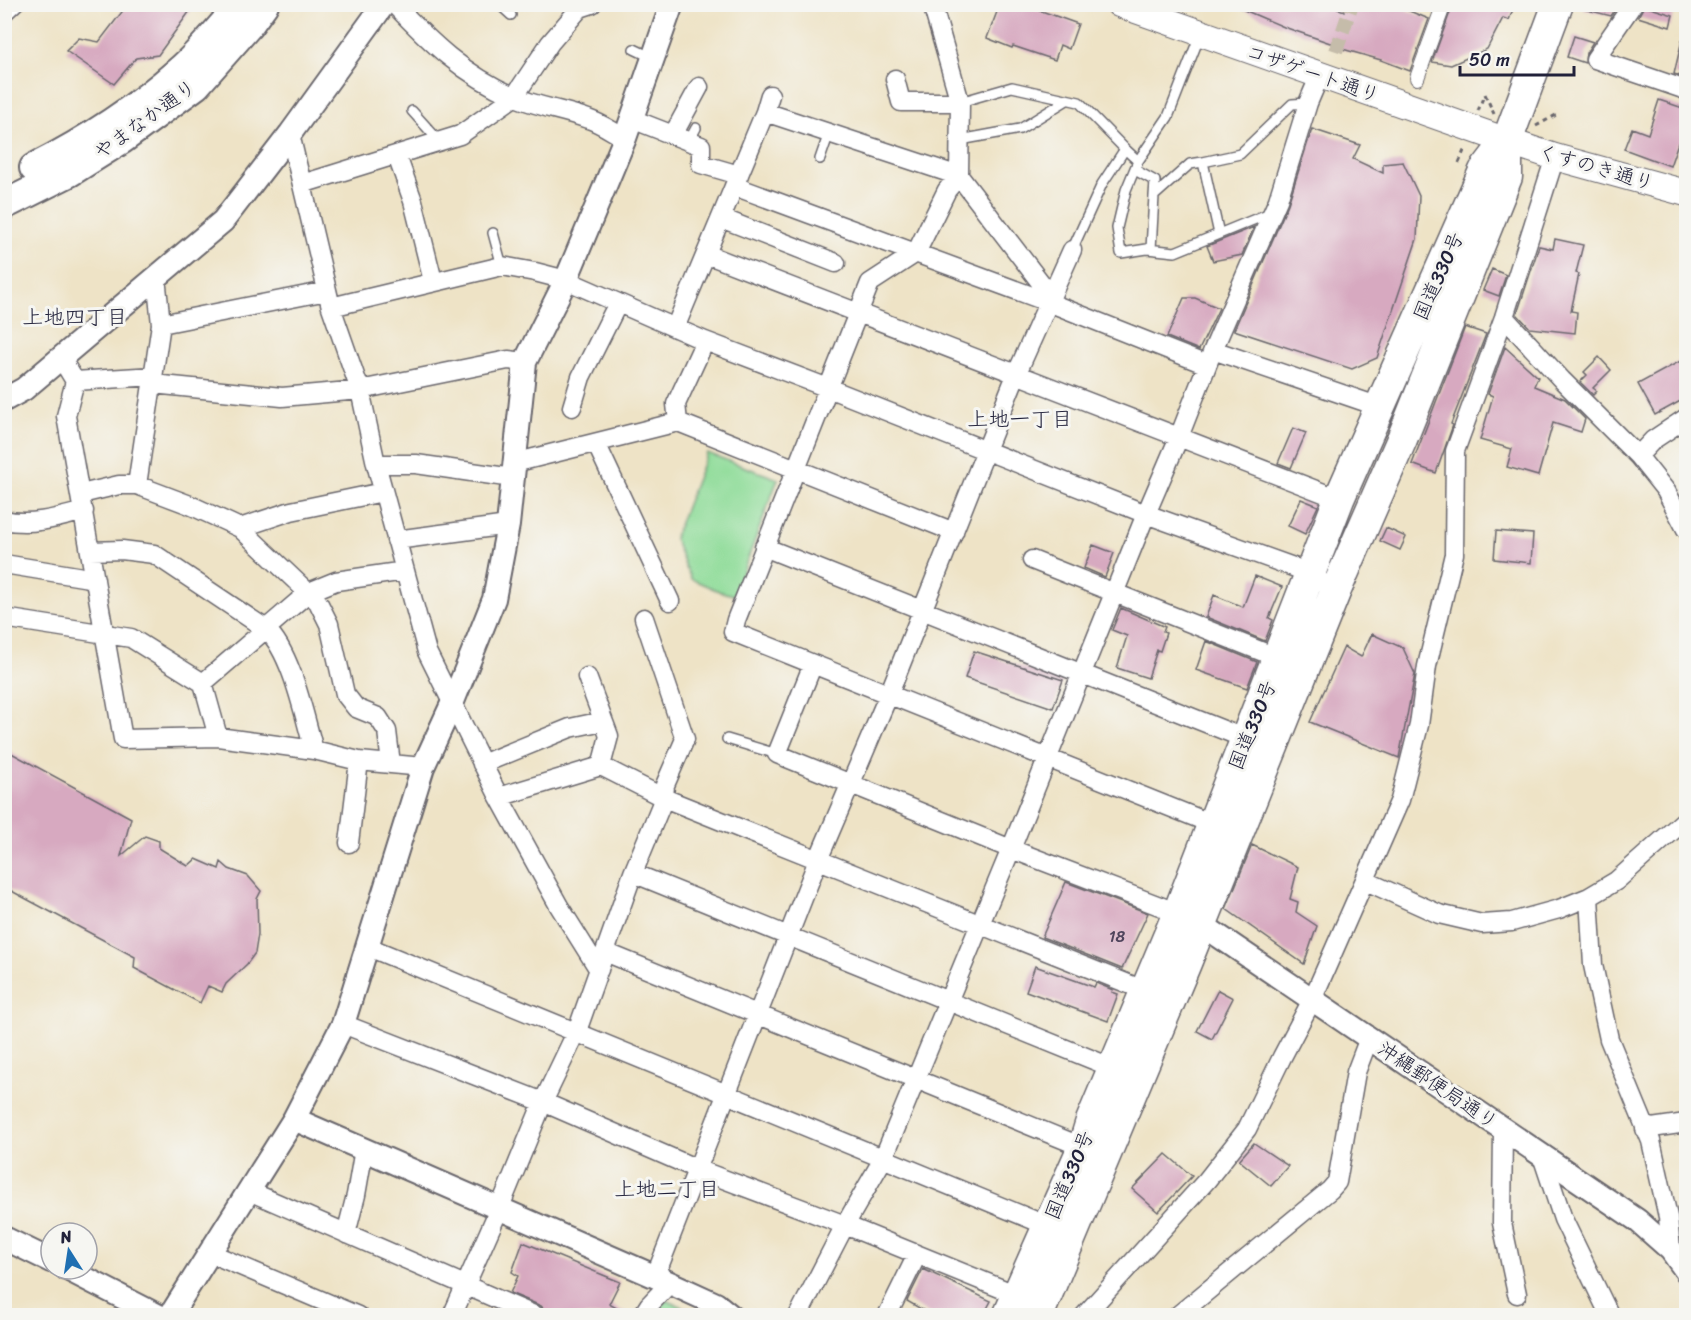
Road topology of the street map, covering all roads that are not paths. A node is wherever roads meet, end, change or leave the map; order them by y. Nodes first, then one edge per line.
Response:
1 (20, 4) edge
2 (216, 4) edge
3 (282, 4) edge
4 (384, 4) edge
5 (394, 4) edge
6 (499, 4) edge
7 (672, 4) edge
8 (932, 4) edge
9 (1119, 4) edge
10 (1444, 4) edge
11 (1558, 4) edge
12 (1633, 4) edge
13 (583, 6) edge
14 (251, 12) edge
15 (512, 15) dead end
16 (4, 18) edge
17 (1200, 33) junction
18 (1320, 75) junction
19 (1417, 78) dead end
20 (894, 79) dead end
21 (699, 87) dead end
22 (1686, 90) edge
23 (514, 97) junction
24 (1067, 100) junction
25 (960, 102) junction
26 (1308, 103) junction
27 (412, 111) dead end
28 (102, 128) junction
29 (628, 128) junction
30 (829, 133) junction
31 (290, 134) junction
32 (686, 135) junction
33 (960, 140) junction
34 (1507, 141) junction
35 (440, 142) junction
36 (1125, 149) junction
37 (397, 156) junction
38 (1555, 157) junction
39 (820, 159) dead end
40 (1203, 162) junction
41 (1136, 166) junction
42 (959, 176) junction
43 (737, 180) junction
44 (4, 183) edge
45 (302, 184) junction
46 (1686, 193) edge
47 (1154, 196) junction
48 (4, 205) edge
49 (1273, 212) junction
50 (721, 218) junction
51 (493, 232) dead end
52 (1219, 234) junction
53 (1152, 249) junction
54 (1072, 250) joint
55 (916, 253) junction
56 (706, 254) junction
57 (836, 263) dead end
58 (502, 266) junction
59 (156, 277) junction
60 (566, 280) junction
61 (433, 281) junction
62 (329, 299) junction
63 (1048, 302) junction
64 (618, 303) junction
65 (858, 313) junction
66 (1504, 317) junction
67 (161, 324) junction
68 (675, 328) junction
69 (705, 341) junction
70 (1210, 357) junction
71 (61, 358) junction
72 (525, 362) junction
73 (1016, 375) junction
74 (153, 380) junction
75 (75, 381) junction
76 (828, 388) junction
77 (360, 390) junction
78 (4, 400) edge
79 (572, 407) dead end
80 (1380, 407) junction
81 (1686, 418) edge
82 (678, 422) junction
83 (1179, 437) junction
84 (596, 443) junction
85 (986, 452) junction
86 (1638, 456) junction
87 (376, 464) junction
88 (795, 467) junction
89 (513, 470) junction
90 (137, 485) junction
91 (383, 492) junction
92 (1340, 499) junction
93 (83, 502) junction
94 (1146, 514) junction
95 (4, 520) edge
96 (508, 525) junction
97 (240, 528) junction
98 (1686, 529) edge
99 (954, 532) junction
100 (396, 540) junction
101 (764, 548) junction
102 (90, 551) junction
103 (1032, 560) dead end
104 (4, 564) edge
105 (405, 572) junction
106 (1310, 575) junction
107 (95, 579) junction
108 (1336, 590) junction
109 (309, 592) junction
110 (1114, 593) junction
111 (670, 601) dead end
112 (922, 609) junction
113 (4, 618) edge
114 (644, 618) dead end
115 (266, 629) junction
116 (104, 635) junction
117 (1278, 658) junction
118 (813, 664) junction
119 (1082, 673) junction
120 (587, 677) dead end
121 (202, 683) junction
122 (889, 694) junction
123 (452, 704) junction
124 (603, 722) junction
125 (218, 737) junction
126 (1246, 739) junction
127 (727, 740) dead end
128 (314, 750) junction
129 (777, 754) junction
130 (1048, 757) junction
131 (359, 761) junction
132 (391, 764) junction
133 (482, 764) junction
134 (601, 766) junction
135 (423, 767) junction
136 (851, 785) junction
137 (499, 797) junction
138 (664, 798) junction
139 (1686, 819) edge
140 (1212, 824) junction
141 (350, 843) dead end
142 (1011, 849) junction
143 (818, 860) junction
144 (633, 873) junction
145 (1366, 881) junction
146 (1589, 897) junction
147 (1189, 919) junction
148 (981, 923) junction
149 (789, 937) junction
150 (366, 946) junction
151 (605, 952) junction
152 (599, 970) junction
153 (1146, 991) junction
154 (1312, 1000) junction
155 (948, 1003) junction
156 (758, 1015) junction
157 (343, 1024) junction
158 (577, 1031) junction
159 (1369, 1038) junction
160 (1113, 1068) junction
161 (916, 1079) junction
162 (727, 1094) junction
163 (543, 1102) junction
164 (294, 1119) junction
165 (1686, 1124) edge
166 (1645, 1129) junction
167 (1503, 1130) junction
168 (364, 1149) junction
169 (1094, 1151) junction
170 (1542, 1156) junction
171 (883, 1159) junction
172 (697, 1169) junction
173 (249, 1191) junction
174 (500, 1207) junction
175 (845, 1225) junction
176 (1047, 1226) junction
177 (346, 1234) junction
178 (4, 1238) edge
179 (1671, 1250) junction
180 (210, 1254) junction
181 (39, 1255) edge
182 (917, 1255) junction
183 (1686, 1271) edge
184 (662, 1280) junction
185 (90, 1281) edge
186 (465, 1286) junction
187 (1517, 1294) dead end
188 (1021, 1309) edge
189 (159, 1316) edge
190 (170, 1316) edge
191 (358, 1316) edge
192 (452, 1316) edge
193 (536, 1316) edge
194 (642, 1316) edge
195 (730, 1316) edge
196 (798, 1316) edge
197 (887, 1316) edge
198 (1084, 1316) edge
199 (1177, 1316) edge
200 (1610, 1316) edge

1 - 16 lane
2 - 28 main road
3 - 14 main road
4 - 31 street
5 - 23 street
6 - 15 lane
7 - 29 street
8 - 25 street
9 - 17 main road, コザゲート通り
10 - 19 street
11 - 34 highway, 国道330号
12 - 22 street
13 - 23 street
14 - 28 main road, やまなか通り
14 - 48 main road, やまなか通り
17 - 18 main road, コザゲート通り
17 - 41 lane
18 - 26 street
18 - 34 main road, コザゲート通り
20 - 25 street
21 - 32 street
23 - 29 street
23 - 35 street
24 - 25 lane
24 - 33 lane
24 - 36 lane
25 - 33 street
26 - 40 lane
26 - 49 street
27 - 35 lane
28 - 44 main road, やまなか通り
29 - 32 street
29 - 60 street
30 - 39 lane
30 - 42 street
30 - 43 street
31 - 45 street
31 - 59 street
32 - 43 street
33 - 42 street
34 - 38 main road, くすのき通り
34 - 80 highway, 国道330号
34 - 108 highway, 国道330号
35 - 37 street
36 - 41 lane
36 - 54 lane
37 - 45 street
37 - 61 street
38 - 46 main road, くすのき通り
38 - 66 street
40 - 47 lane
40 - 52 lane
41 - 47 lane
41 - 53 lane
42 - 55 street
42 - 63 street
43 - 50 street
43 - 55 street
45 - 62 street
47 - 53 lane
49 - 52 lane
49 - 70 street
50 - 56 street
50 - 57 street
51 - 58 lane
52 - 53 lane
54 - 63 street
55 - 63 street
55 - 65 street
56 - 65 street
56 - 68 street
58 - 60 street
58 - 61 street
59 - 67 street
59 - 71 street
60 - 64 street
60 - 72 street
61 - 62 street
62 - 67 street
62 - 77 street
63 - 70 street
63 - 73 street
64 - 68 street
64 - 79 street
65 - 73 street
65 - 76 street
66 - 86 street
66 - 145 street
67 - 74 street
68 - 69 street
69 - 76 street
69 - 82 street
70 - 80 street
70 - 83 street
71 - 75 street
71 - 78 street
72 - 77 street
72 - 89 street
73 - 83 street
73 - 85 street
74 - 75 street
74 - 77 street
74 - 90 street
75 - 93 street
76 - 85 street
76 - 88 street
77 - 87 street
80 - 92 highway, 国道330号
81 - 86 street
82 - 84 street
82 - 88 street
83 - 92 street
83 - 94 street
84 - 89 street
84 - 111 street
85 - 94 street
85 - 99 street
86 - 98 street
87 - 89 street
87 - 91 street
88 - 99 street
88 - 101 street
89 - 96 street
90 - 93 street
90 - 97 street
91 - 97 street
91 - 100 street
92 - 106 highway, 国道330号
93 - 95 street
93 - 102 street
94 - 106 street
94 - 110 street
96 - 100 street
96 - 123 street
97 - 109 street
99 - 112 street
100 - 105 street
101 - 112 street
101 - 118 street
102 - 107 street
102 - 115 street
103 - 110 street
104 - 107 street
105 - 109 street
105 - 123 street
106 - 108 street
106 - 117 highway, 国道330号
107 - 116 street
108 - 147 highway, 国道330号
109 - 115 street
109 - 132 street
110 - 117 street
110 - 119 street
112 - 119 street
112 - 122 street
113 - 116 street
114 - 138 street
115 - 121 street
115 - 128 street
116 - 121 street
116 - 125 street
117 - 126 highway, 国道330号
118 - 122 street
118 - 129 street
119 - 126 street
119 - 130 street
120 - 124 street
121 - 125 street
122 - 130 street
122 - 136 street
123 - 133 street
123 - 135 street
124 - 133 street
124 - 134 street
125 - 128 street
126 - 140 highway, 国道330号
127 - 129 lane
128 - 131 street
129 - 136 street
130 - 140 street
130 - 142 street
131 - 132 street
131 - 141 street
132 - 135 street
133 - 137 street
134 - 137 street
134 - 138 street
135 - 150 street
136 - 142 street
136 - 143 street
137 - 152 street
138 - 143 street
138 - 144 street
139 - 146 street
140 - 147 highway, 国道330号
142 - 147 street
142 - 148 street
143 - 148 street
143 - 149 street
144 - 149 street
144 - 151 street
145 - 146 street
145 - 154 street
146 - 166 street
147 - 153 highway, 国道330号
147 - 154 street, 沖縄郵便局通り
147 - 169 highway, 国道330号
148 - 153 street
148 - 155 street
149 - 155 street
149 - 156 street
150 - 157 street
150 - 158 street
151 - 152 street
151 - 156 street
152 - 158 street
153 - 160 highway, 国道330号
154 - 159 street, 沖縄郵便局通り
154 - 198 street
155 - 160 street
155 - 161 street
156 - 161 street
156 - 162 street
157 - 163 street
157 - 164 street
158 - 162 street
158 - 163 street
159 - 167 street, 沖縄郵便局通り
159 - 199 street
160 - 169 highway, 国道330号
161 - 169 street
161 - 171 street
162 - 171 street
162 - 172 street
163 - 172 street
163 - 174 street
164 - 168 street
164 - 173 street
165 - 166 street
166 - 179 street
167 - 170 street, 沖縄郵便局通り
167 - 187 street
168 - 174 street
168 - 177 street
169 - 176 highway, 国道330号
169 - 188 highway, 国道330号
170 - 179 street, 沖縄郵便局通り
170 - 200 street
171 - 175 street
171 - 176 street
172 - 175 street
172 - 184 street
173 - 177 street
173 - 180 street
174 - 184 street
174 - 186 street
175 - 182 street
175 - 196 street
176 - 188 highway, 国道330号
177 - 186 street
178 - 181 street
179 - 183 street, 沖縄郵便局通り
180 - 190 street
180 - 191 street
182 - 188 street
182 - 197 street
184 - 194 street
184 - 195 street
185 - 189 street
186 - 192 street
186 - 193 street

